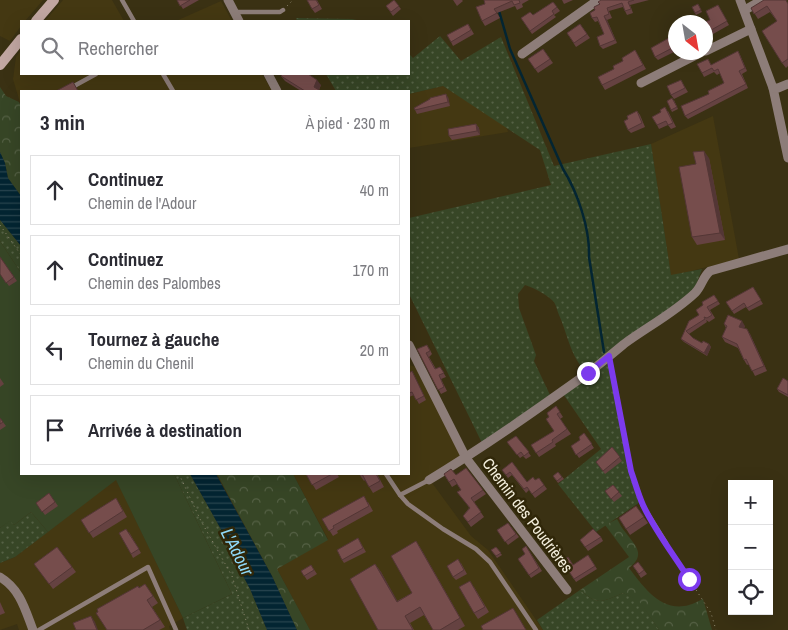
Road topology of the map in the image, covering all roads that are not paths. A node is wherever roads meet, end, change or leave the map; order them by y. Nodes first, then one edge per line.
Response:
1 (54, 0) edge
2 (122, 0) edge
3 (228, 0) edge
4 (598, 0) edge
5 (740, 0) edge
6 (762, 0) edge
7 (283, 10) road end
8 (745, 10) junction
9 (234, 12) junction
10 (37, 20) edge
11 (133, 20) edge
12 (238, 20) edge
13 (750, 28) junction
14 (20, 41) edge
15 (713, 47) edge
16 (522, 54) dead end
17 (686, 60) edge
18 (0, 65) edge
19 (94, 75) edge
20 (164, 75) edge
21 (269, 75) edge
22 (641, 83) dead end
23 (788, 84) edge
24 (773, 88) junction
25 (67, 90) edge
26 (172, 90) edge
27 (276, 90) edge
28 (788, 158) edge
29 (788, 249) edge
30 (410, 347) edge
31 (609, 356) junction
32 (466, 458) junction
33 (387, 475) edge
34 (429, 480) joint
35 (400, 496) junction
36 (666, 543) road end
37 (0, 577) edge
38 (567, 590) dead end
39 (33, 630) edge
40 (39, 630) edge
41 (176, 630) edge
42 (536, 630) edge

1 - 10 street
2 - 11 lane
3 - 9 street
4 - 16 street
5 - 8 street
6 - 8 street
7 - 9 lane
8 - 13 street
9 - 12 street
13 - 15 street
13 - 24 street
14 - 18 street
17 - 22 street
19 - 25 lane
20 - 26 lane
21 - 27 street
23 - 24 street
24 - 28 street
29 - 31 street
30 - 32 street, Chemin des Poudrières
31 - 32 street
31 - 36 lane
32 - 34 street, Chemin des Poudrières
32 - 38 street, Chemin des Poudrières
33 - 35 lane
34 - 35 lane
35 - 42 lane
37 - 39 street
40 - 41 lane

